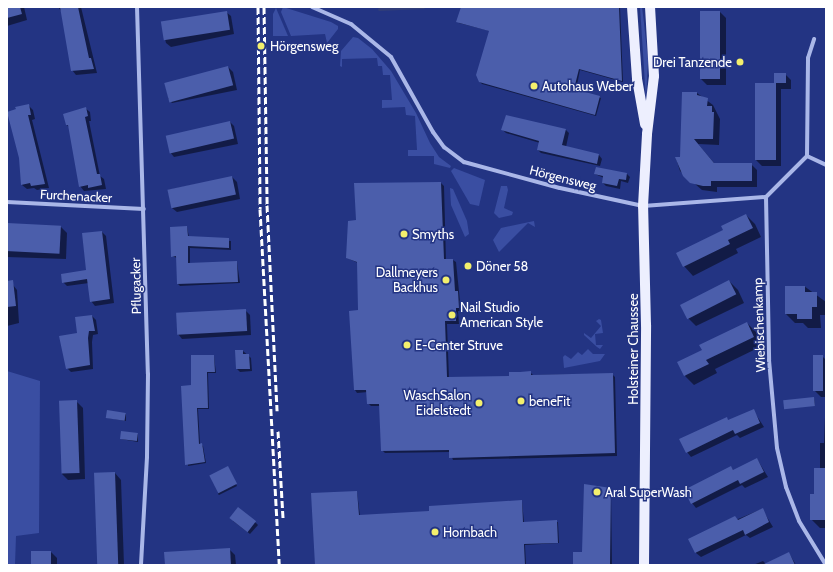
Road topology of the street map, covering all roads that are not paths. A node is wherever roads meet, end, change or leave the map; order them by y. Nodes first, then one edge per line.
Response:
1 (137, 7) edge
2 (312, 7) edge
3 (632, 7) edge
4 (650, 7) edge
5 (814, 39) dead end
6 (647, 134) junction
7 (807, 156) junction
8 (826, 165) edge
9 (766, 198) junction
10 (7, 202) edge
11 (643, 206) junction
12 (144, 209) junction
13 (141, 565) edge
14 (644, 565) edge
15 (826, 565) edge

1 - 12 street, Pflugacker
2 - 11 street, Hörgensweg
3 - 6 main road, Holsteiner Chaussee
4 - 6 main road, Holsteiner Chaussee
5 - 7 street
6 - 11 main road, Holsteiner Chaussee
7 - 8 street
7 - 9 street
9 - 11 street
9 - 15 street, Wiebischenkamp
10 - 12 street, Furchenacker
11 - 14 main road, Holsteiner Chaussee
12 - 13 street, Pflugacker

